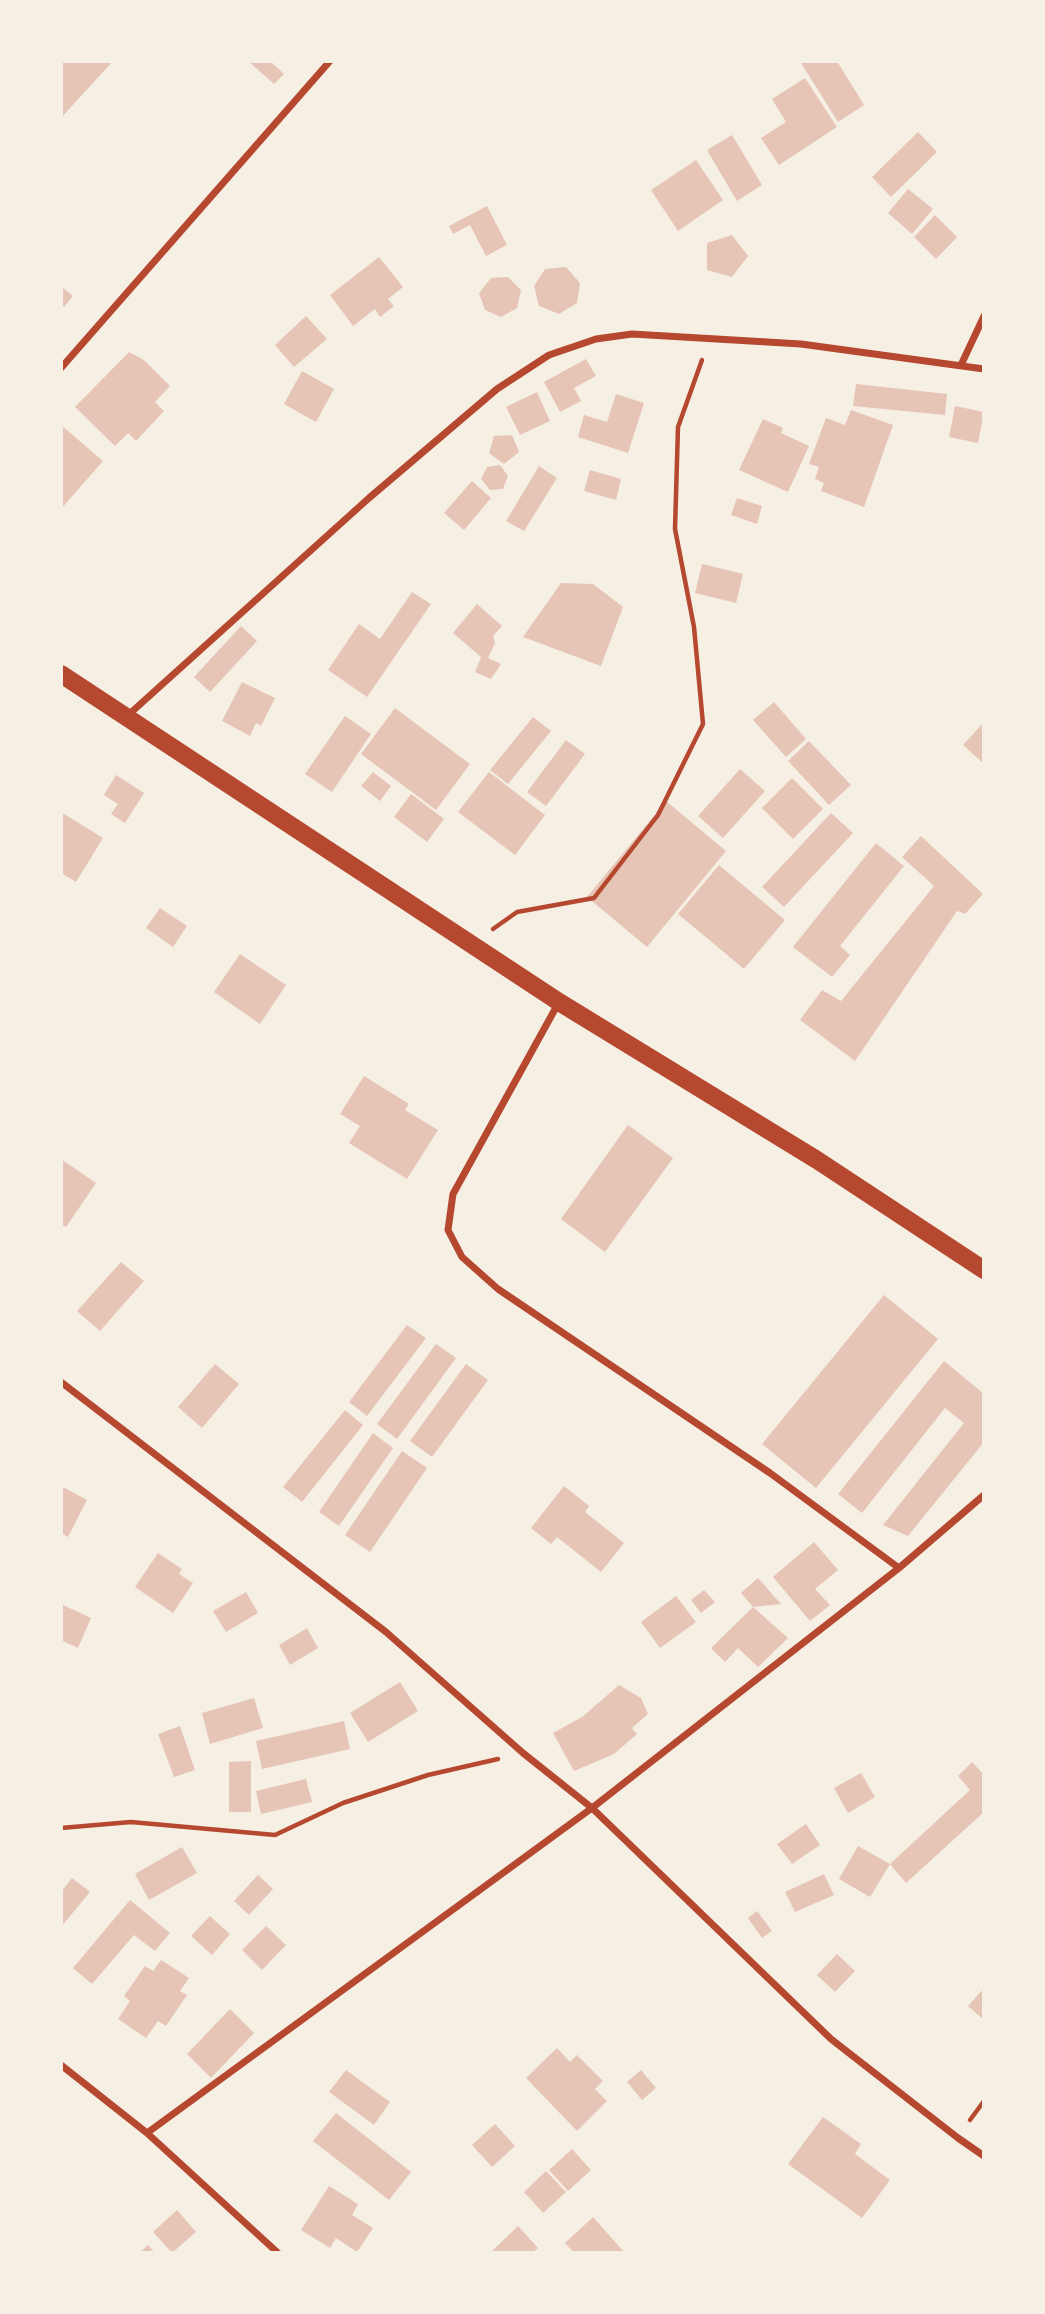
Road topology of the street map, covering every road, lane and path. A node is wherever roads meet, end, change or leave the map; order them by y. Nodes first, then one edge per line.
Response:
1 (330, 61) edge
2 (984, 316) edge
3 (710, 340) junction
4 (961, 365) junction
5 (61, 368) edge
6 (984, 369) edge
7 (61, 674) edge
8 (125, 717) junction
9 (472, 944) junction
10 (559, 1002) junction
11 (984, 1270) edge
12 (61, 1381) edge
13 (984, 1495) edge
14 (899, 1568) junction
15 (523, 1753) junction
16 (593, 1808) junction
17 (61, 1828) edge
18 (61, 2066) edge
19 (147, 2133) junction
20 (984, 2156) edge
21 (278, 2253) edge

1 - 5 street
2 - 4 street
3 - 4 street
3 - 8 street
3 - 9 path
4 - 6 street
7 - 8 main road
8 - 9 main road
9 - 10 main road
10 - 11 main road
10 - 14 street
12 - 15 street
13 - 14 street
14 - 16 street
15 - 16 street
15 - 17 path
16 - 19 street
16 - 20 street
18 - 19 street
19 - 21 street

